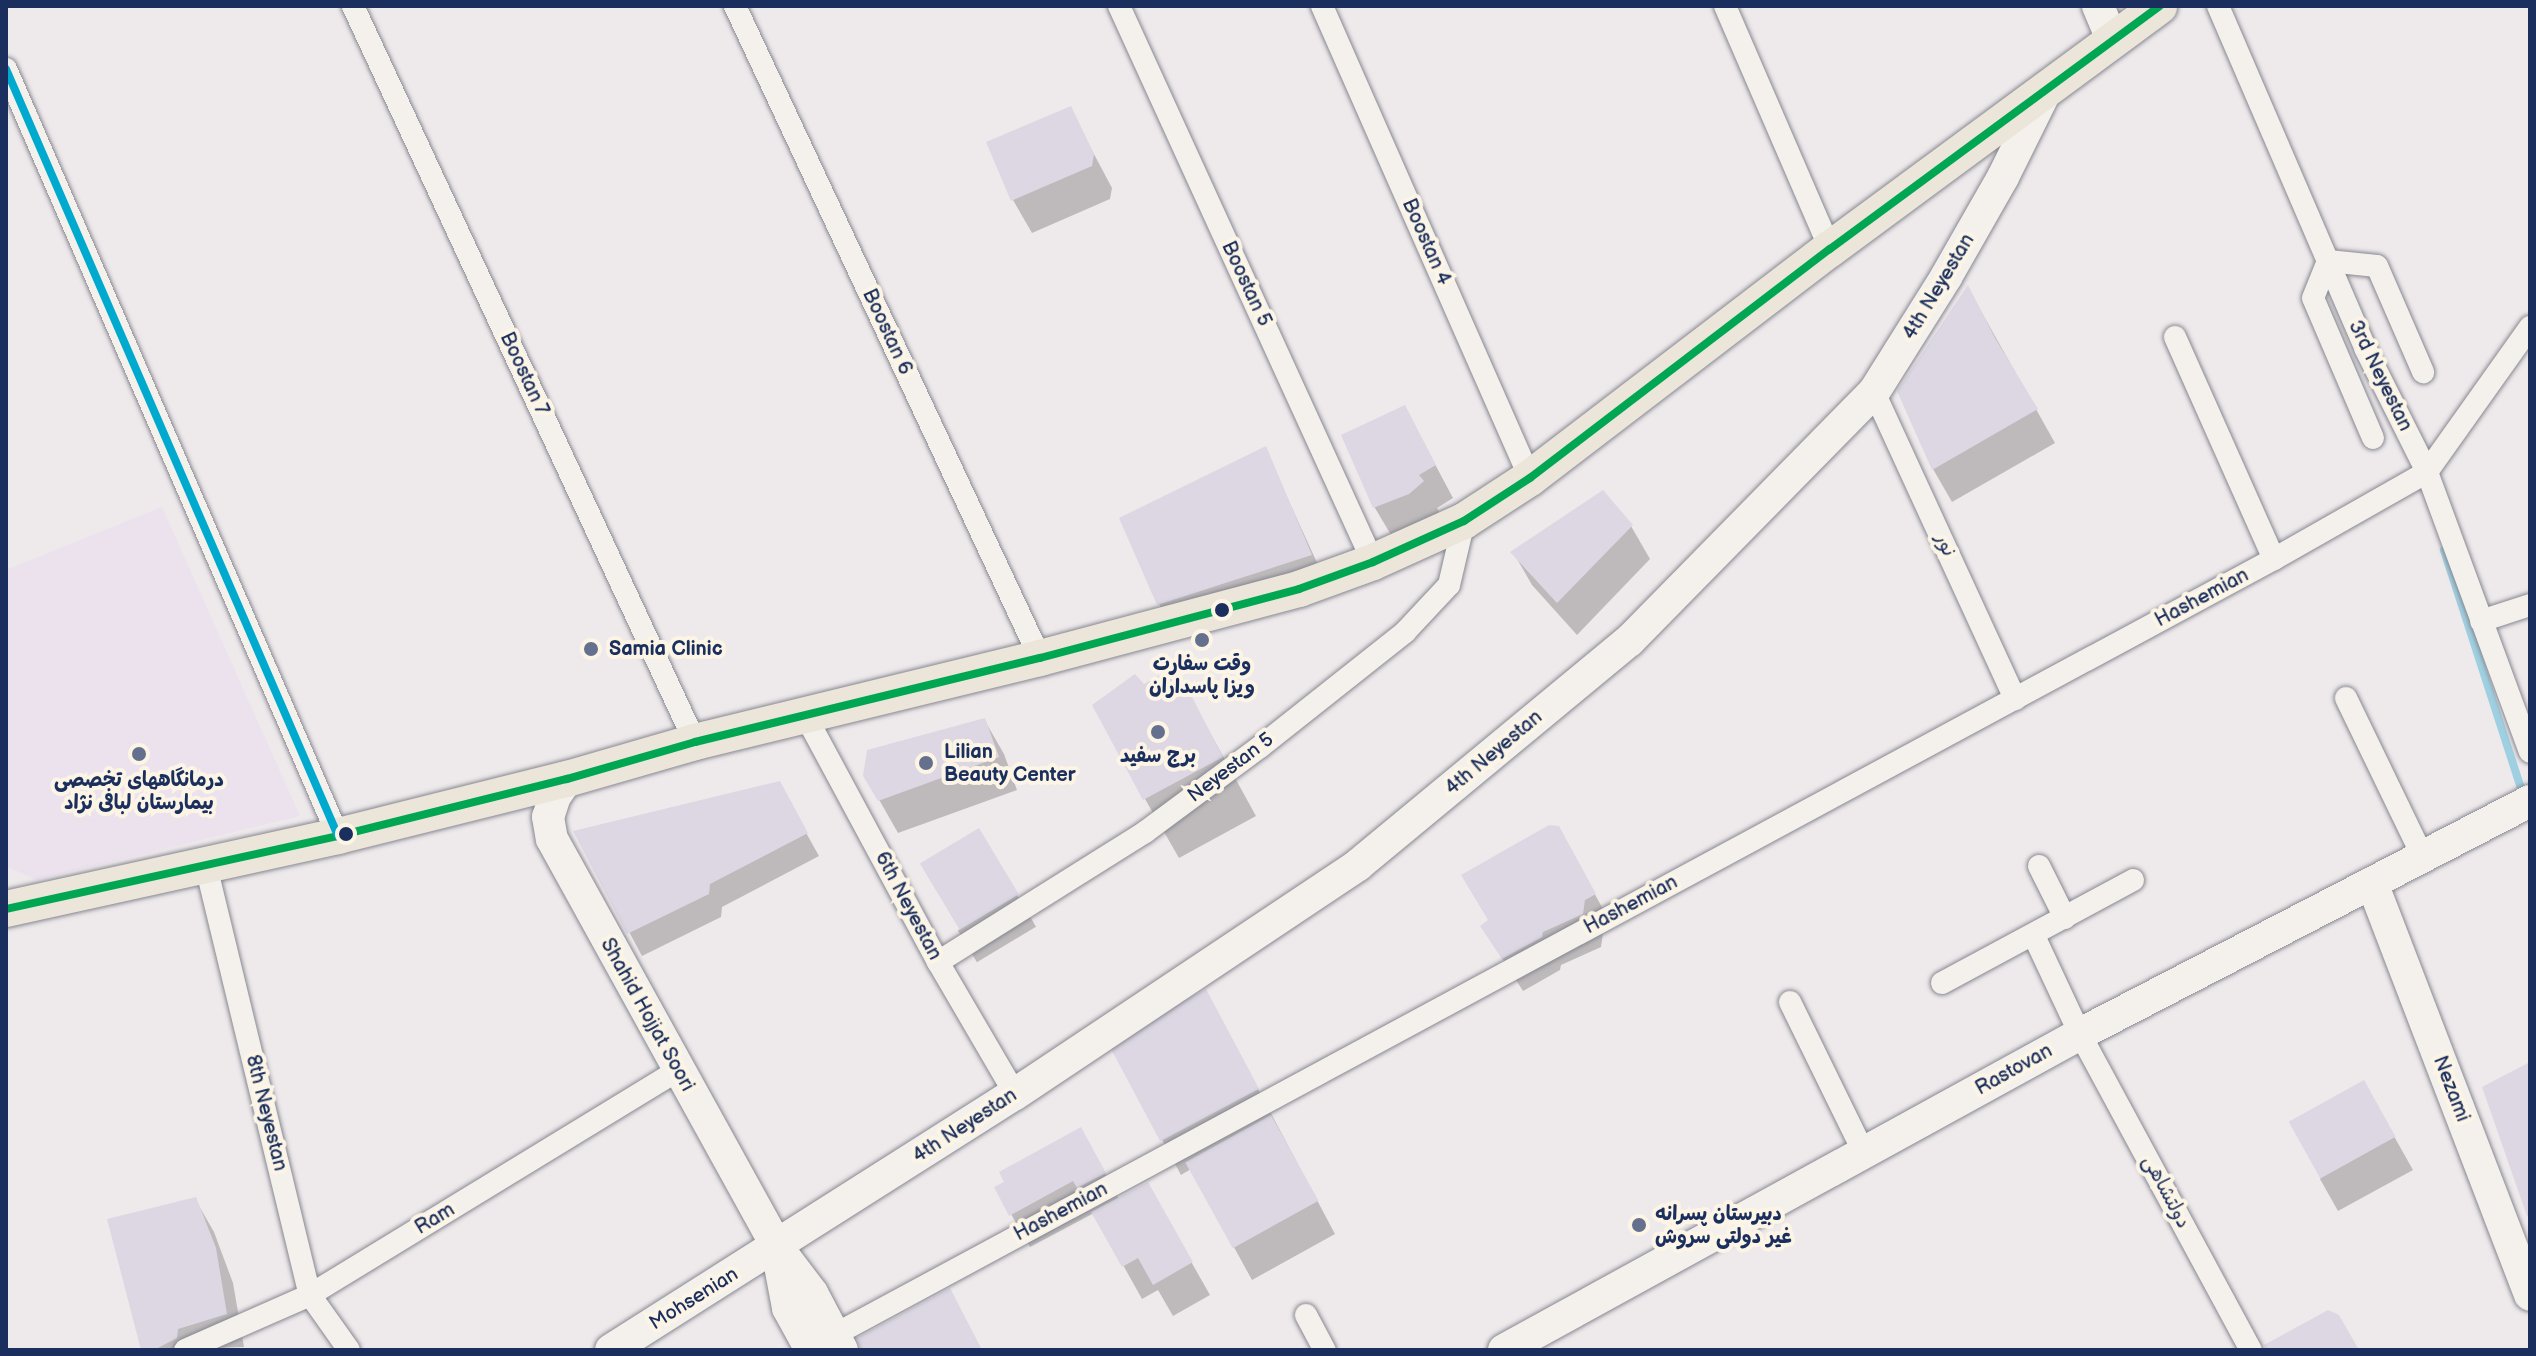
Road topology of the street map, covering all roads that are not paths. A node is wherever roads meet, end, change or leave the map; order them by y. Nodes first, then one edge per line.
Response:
1 (353, 6) edge
2 (735, 6) edge
3 (1119, 6) edge
4 (1322, 6) edge
5 (1725, 6) edge
6 (2098, 6) edge
7 (2159, 6) edge
8 (2218, 6) edge
9 (2113, 41) junction
10 (6, 69) edge
11 (2046, 90) junction
12 (1830, 249) junction
13 (2328, 261) junction
14 (2530, 327) edge
15 (2175, 337) dead end
16 (2423, 372) dead end
17 (1874, 392) junction
18 (2373, 438) dead end
19 (2427, 472) junction
20 (1530, 478) junction
21 (1464, 521) junction
22 (2274, 559) junction
23 (1373, 562) junction
24 (2530, 605) edge
25 (2481, 621) junction
26 (1040, 658) junction
27 (2346, 698) dead end
28 (2015, 699) junction
29 (805, 715) junction
30 (695, 742) junction
31 (2530, 752) edge
32 (567, 779) junction
33 (2530, 801) edge
34 (338, 836) junction
35 (2423, 857) junction
36 (206, 866) junction
37 (2039, 866) dead end
38 (2133, 880) dead end
39 (2372, 883) junction
40 (6, 909) edge
41 (2065, 918) junction
42 (2034, 936) junction
43 (938, 962) junction
44 (1942, 983) dead end
45 (1790, 1002) dead end
46 (2080, 1034) junction
47 (677, 1071) junction
48 (1015, 1094) junction
49 (1864, 1153) junction
50 (777, 1247) junction
51 (310, 1295) junction
52 (2530, 1295) edge
53 (1306, 1315) dead end
54 (829, 1345) edge
55 (185, 1350) edge
56 (349, 1350) edge
57 (611, 1350) edge
58 (1325, 1350) edge
59 (1504, 1350) edge
60 (2251, 1350) edge

1 - 30 street, Boostan 7
2 - 26 street, Boostan 6
3 - 23 street, Boostan 5
4 - 20 street, Boostan 4
5 - 12 street
6 - 9 street
7 - 9 main road
8 - 13 street, 3rd Neyestan
9 - 11 main road
10 - 34 street
11 - 12 main road
11 - 17 street, 4th Neyestan
12 - 20 main road
13 - 16 street
13 - 18 street
13 - 19 street, 3rd Neyestan
14 - 19 street
15 - 22 street
17 - 28 street, نور
17 - 48 street, 4th Neyestan
19 - 22 street, Hashemian
19 - 25 street, 3rd Neyestan
20 - 21 main road
21 - 23 main road
21 - 43 street, Neyestan 5
22 - 28 street, Hashemian
23 - 26 main road
24 - 25 street
25 - 31 street, 3rd Neyestan
26 - 29 main road
27 - 35 street
28 - 54 street, Hashemian
29 - 30 main road
29 - 43 street, 6th Neyestan
30 - 32 main road
32 - 34 main road
32 - 47 street, Shahid Hojjat Soori
33 - 35 street, Rastovan
34 - 36 main road
35 - 39 street, Rastovan
36 - 40 main road
36 - 51 street, 8th Neyestan
37 - 41 street
38 - 41 street
39 - 46 street, Rastovan
39 - 52 street, Nezami
41 - 42 street
42 - 44 street
42 - 46 street, دولتشاهی
43 - 48 street, 6th Neyestan
45 - 49 street
46 - 49 street, Rastovan
46 - 60 street, دولتشاهی
47 - 50 street, Shahid Hojjat Soori
47 - 51 street, Ram
48 - 50 street, 4th Neyestan
49 - 59 street, Rastovan
50 - 54 street, Shahid Hojjat Soori
50 - 57 street, Mohsenian
51 - 55 street, Ram
51 - 56 street, 8th Neyestan
53 - 58 street

